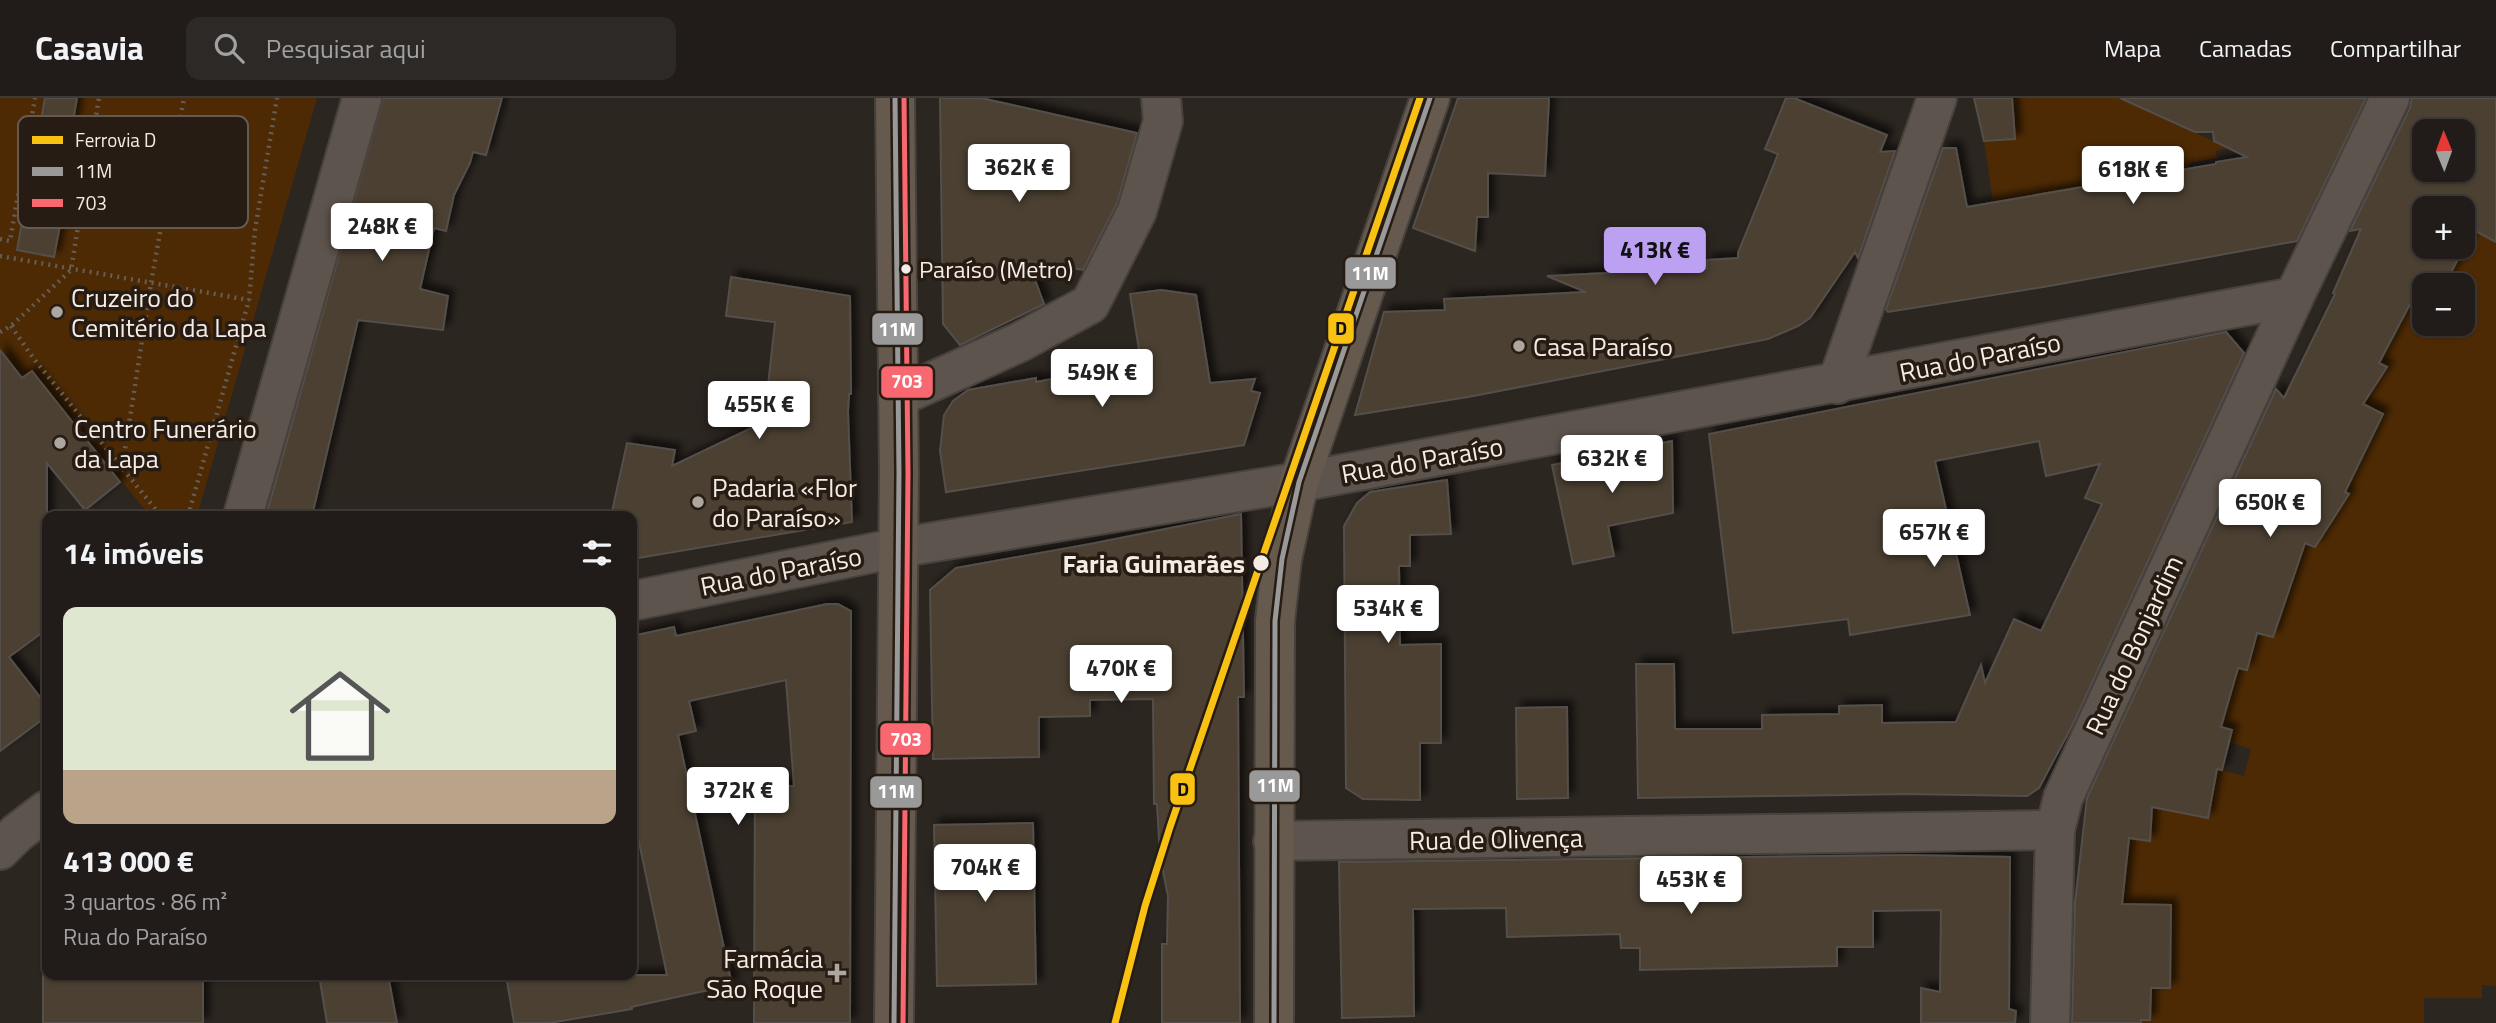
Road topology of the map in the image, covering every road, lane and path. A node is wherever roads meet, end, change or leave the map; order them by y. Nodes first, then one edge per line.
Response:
1 (35, 98) edge
2 (99, 98) edge
3 (184, 98) edge
4 (277, 98) edge
5 (362, 98) edge
6 (895, 98) edge
7 (1161, 98) edge
8 (1430, 98) edge
9 (1937, 98) edge
10 (2390, 98) edge
11 (32, 116) edge
12 (96, 116) edge
13 (181, 116) edge
14 (18, 195) edge
15 (78, 228) edge
16 (161, 228) edge
17 (0, 239) edge
18 (0, 256) edge
19 (71, 270) junction
20 (151, 284) junction
21 (2294, 297) junction
22 (249, 300) junction
23 (11, 326) junction
24 (0, 332) edge
25 (1837, 384) junction
26 (898, 397) junction
27 (122, 469) junction
28 (1299, 482) junction
29 (157, 511) edge
30 (189, 511) edge
31 (244, 511) edge
32 (897, 548) junction
33 (637, 600) edge
34 (42, 785) edge
35 (0, 814) edge
36 (42, 814) edge
37 (2055, 831) junction
38 (1273, 841) junction
39 (0, 850) edge
40 (894, 1023) edge
41 (1274, 1023) edge
42 (2050, 1023) edge

1 - 11 path
2 - 12 path
3 - 13 path
4 - 22 path
5 - 31 street
6 - 26 main road
7 - 26 street
8 - 28 main road
9 - 25 street
10 - 21 street, Rua do Bonjardim
14 - 17 path
15 - 19 path
16 - 20 path
18 - 19 path
19 - 20 path
19 - 23 path
20 - 22 path
20 - 27 path
21 - 25 street, Rua do Paraíso
21 - 37 street, Rua do Bonjardim
22 - 30 path
23 - 24 path
23 - 27 path
25 - 28 street, Rua do Paraíso
26 - 32 main road
27 - 29 path
28 - 32 street, Rua do Paraíso
28 - 38 main road
32 - 33 street, Rua do Paraíso
32 - 40 main road
34 - 35 street
36 - 39 street
37 - 38 street, Rua de Olivença
37 - 42 street, Rua do Bonjardim
38 - 41 main road

